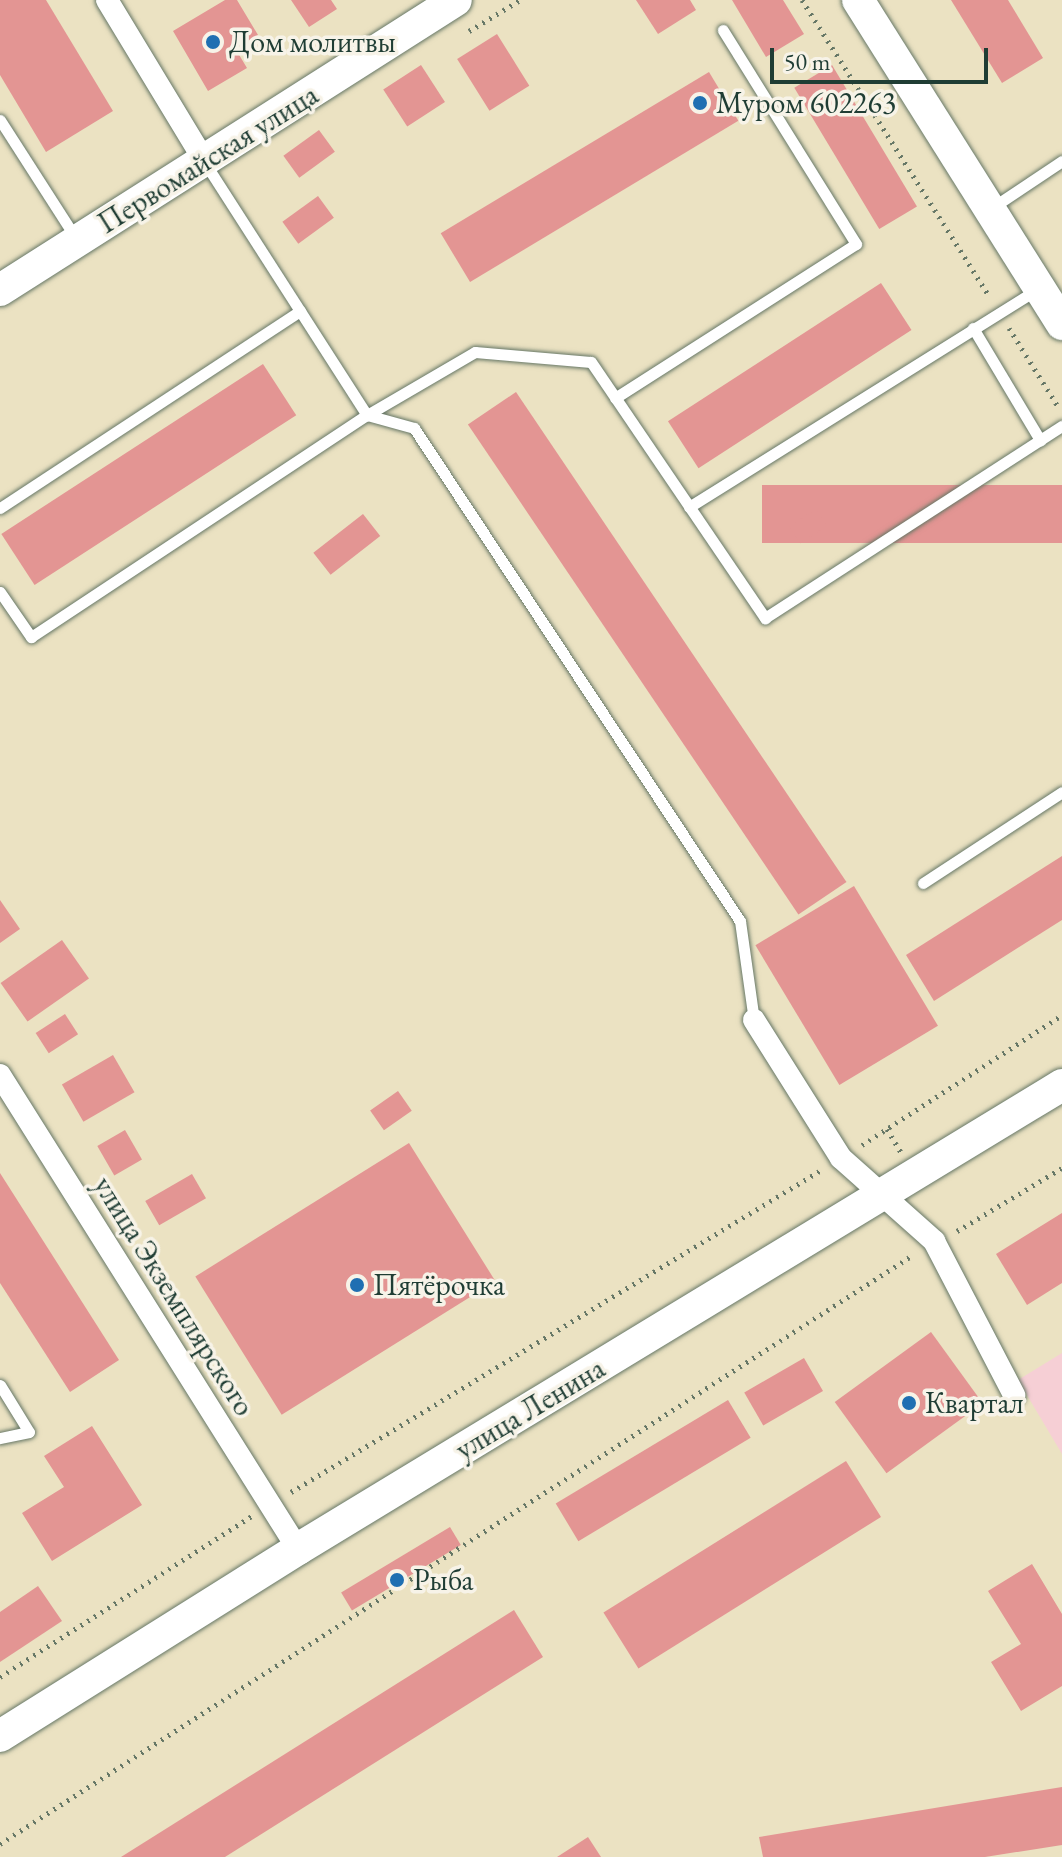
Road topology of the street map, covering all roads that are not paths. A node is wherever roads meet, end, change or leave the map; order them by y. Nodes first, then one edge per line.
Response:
1 (107, 0) edge
2 (456, 0) edge
3 (858, 0) edge
4 (723, 30) dead end
5 (0, 120) edge
6 (1062, 161) edge
7 (205, 162) junction
8 (989, 209) junction
9 (78, 241) junction
10 (1039, 288) junction
11 (0, 290) edge
12 (300, 311) junction
13 (1062, 324) edge
14 (973, 328) junction
15 (615, 398) junction
16 (367, 415) junction
17 (1062, 426) edge
18 (1040, 440) junction
19 (689, 507) junction
20 (0, 508) edge
21 (0, 592) edge
22 (1062, 792) edge
23 (923, 883) dead end
24 (754, 1020) joint
25 (0, 1075) edge
26 (1062, 1085) edge
27 (882, 1196) junction
28 (0, 1385) edge
29 (1014, 1395) dead end
30 (0, 1438) edge
31 (298, 1549) junction
32 (0, 1736) edge

1 - 7 street
2 - 7 street, Первомайская улица
3 - 8 street
4 - 15 lane
5 - 9 lane
6 - 8 lane
7 - 9 street, Первомайская улица
7 - 12 lane
8 - 10 street
9 - 11 street, Первомайская улица
10 - 13 street
10 - 14 lane
12 - 16 lane
12 - 20 lane
14 - 18 lane
14 - 19 lane
15 - 16 lane
15 - 19 lane
16 - 21 lane
16 - 24 lane
17 - 18 lane
18 - 19 lane
22 - 23 lane
24 - 27 street
25 - 31 street, улица Экземплярского
26 - 27 street, улица Ленина
27 - 29 street
27 - 31 street, улица Ленина
28 - 30 lane
31 - 32 street, улица Ленина

